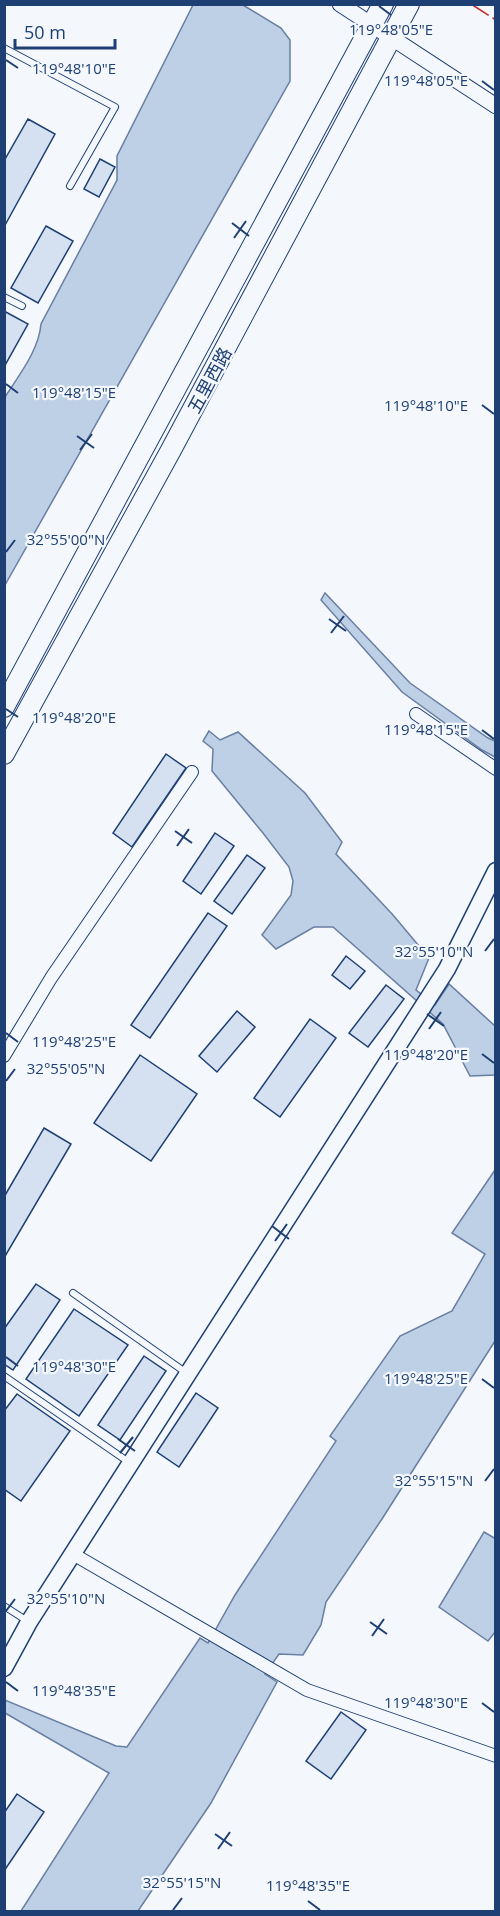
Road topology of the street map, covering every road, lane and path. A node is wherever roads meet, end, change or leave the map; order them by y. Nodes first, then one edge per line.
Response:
1 (340, 4) edge
2 (383, 4) edge
3 (409, 4) edge
4 (372, 25) junction
5 (392, 38) junction
6 (4, 48) edge
7 (495, 106) edge
8 (70, 186) dead end
9 (4, 297) edge
10 (22, 306) dead end
11 (4, 708) edge
12 (416, 714) dead end
13 (4, 754) edge
14 (495, 769) edge
15 (192, 772) dead end
16 (495, 871) edge
17 (4, 1056) edge
18 (73, 1293) dead end
19 (188, 1374) junction
20 (4, 1376) edge
21 (131, 1463) junction
22 (73, 1554) junction
23 (4, 1606) edge
24 (29, 1622) junction
25 (4, 1668) edge
26 (495, 1755) edge

1 - 4 street
2 - 4 main road, 五里西路
3 - 5 main road, 五里西路
4 - 5 street
4 - 11 main road, 五里西路
5 - 7 street
5 - 13 main road, 五里西路
6 - 8 lane
9 - 10 lane
12 - 14 street
15 - 17 street
16 - 19 main road
18 - 19 lane
19 - 21 main road
20 - 21 lane
21 - 22 main road
22 - 24 main road
22 - 26 street
23 - 24 lane
24 - 25 main road

